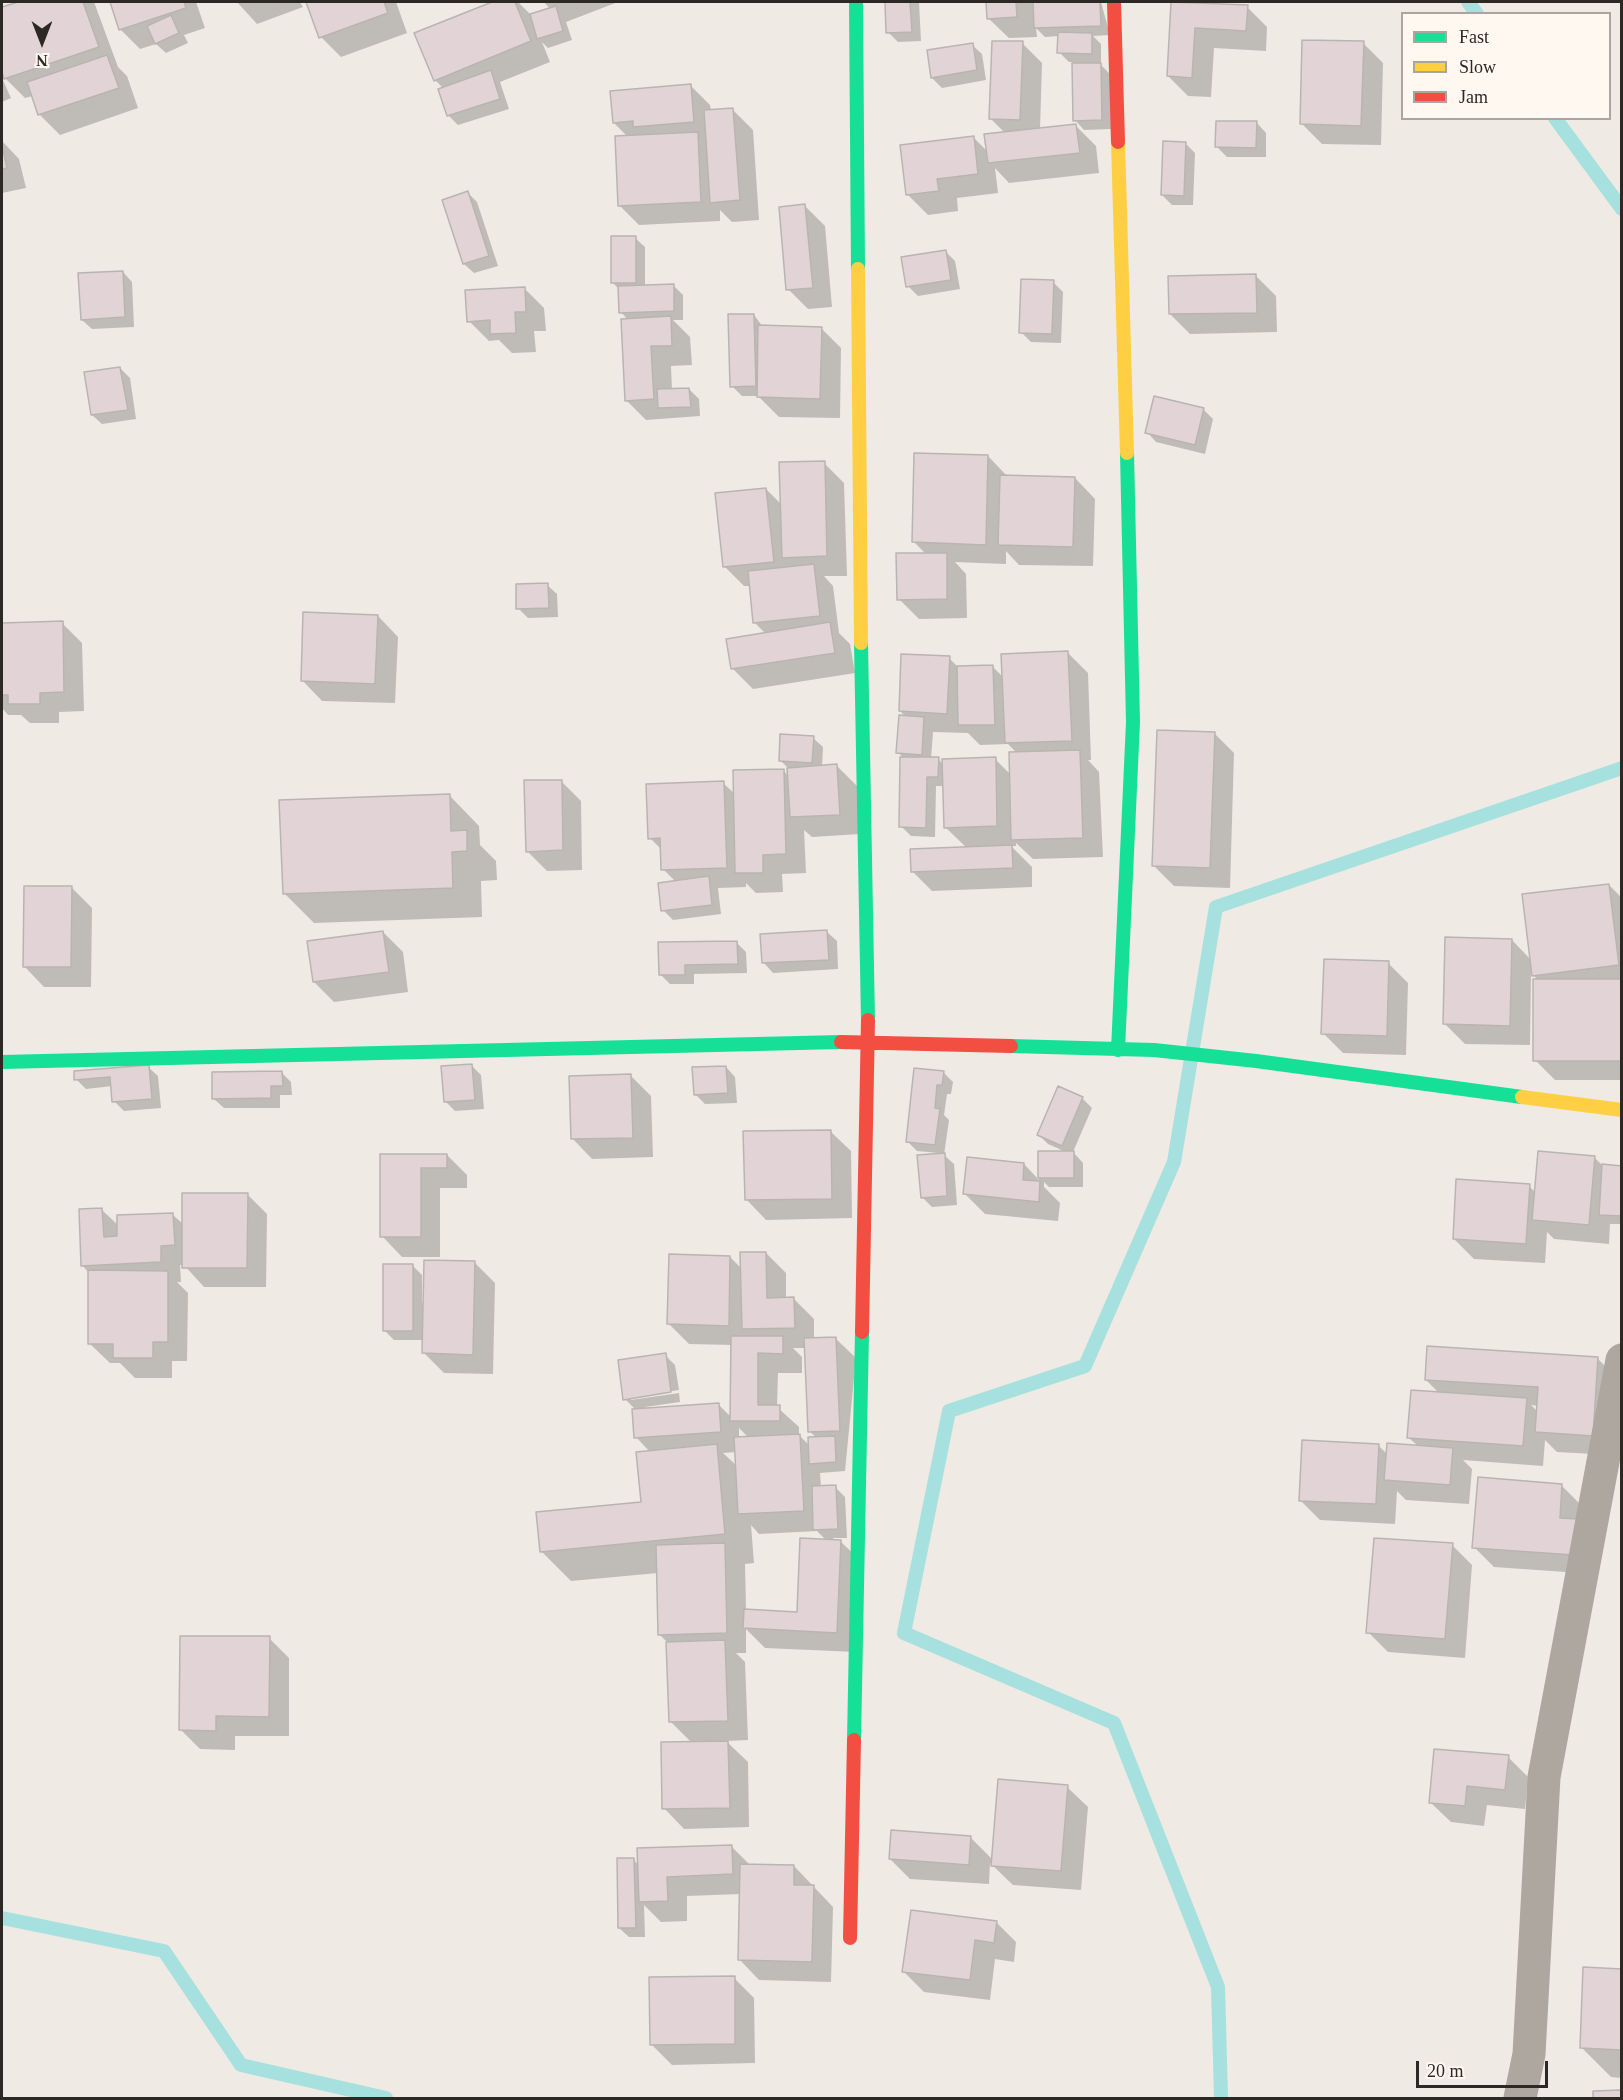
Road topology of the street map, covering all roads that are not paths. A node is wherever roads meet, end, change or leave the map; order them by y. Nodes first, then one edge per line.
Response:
1 (856, 2) edge
2 (1114, 2) edge
3 (868, 1041) junction
4 (1118, 1050) junction
5 (2, 1062) edge
6 (1622, 1110) edge
7 (1622, 1360) edge
8 (850, 1938) dead end
9 (1520, 2098) edge

1 - 3 street
2 - 4 street
3 - 4 street
3 - 5 street
3 - 8 street
4 - 6 street
7 - 9 street

